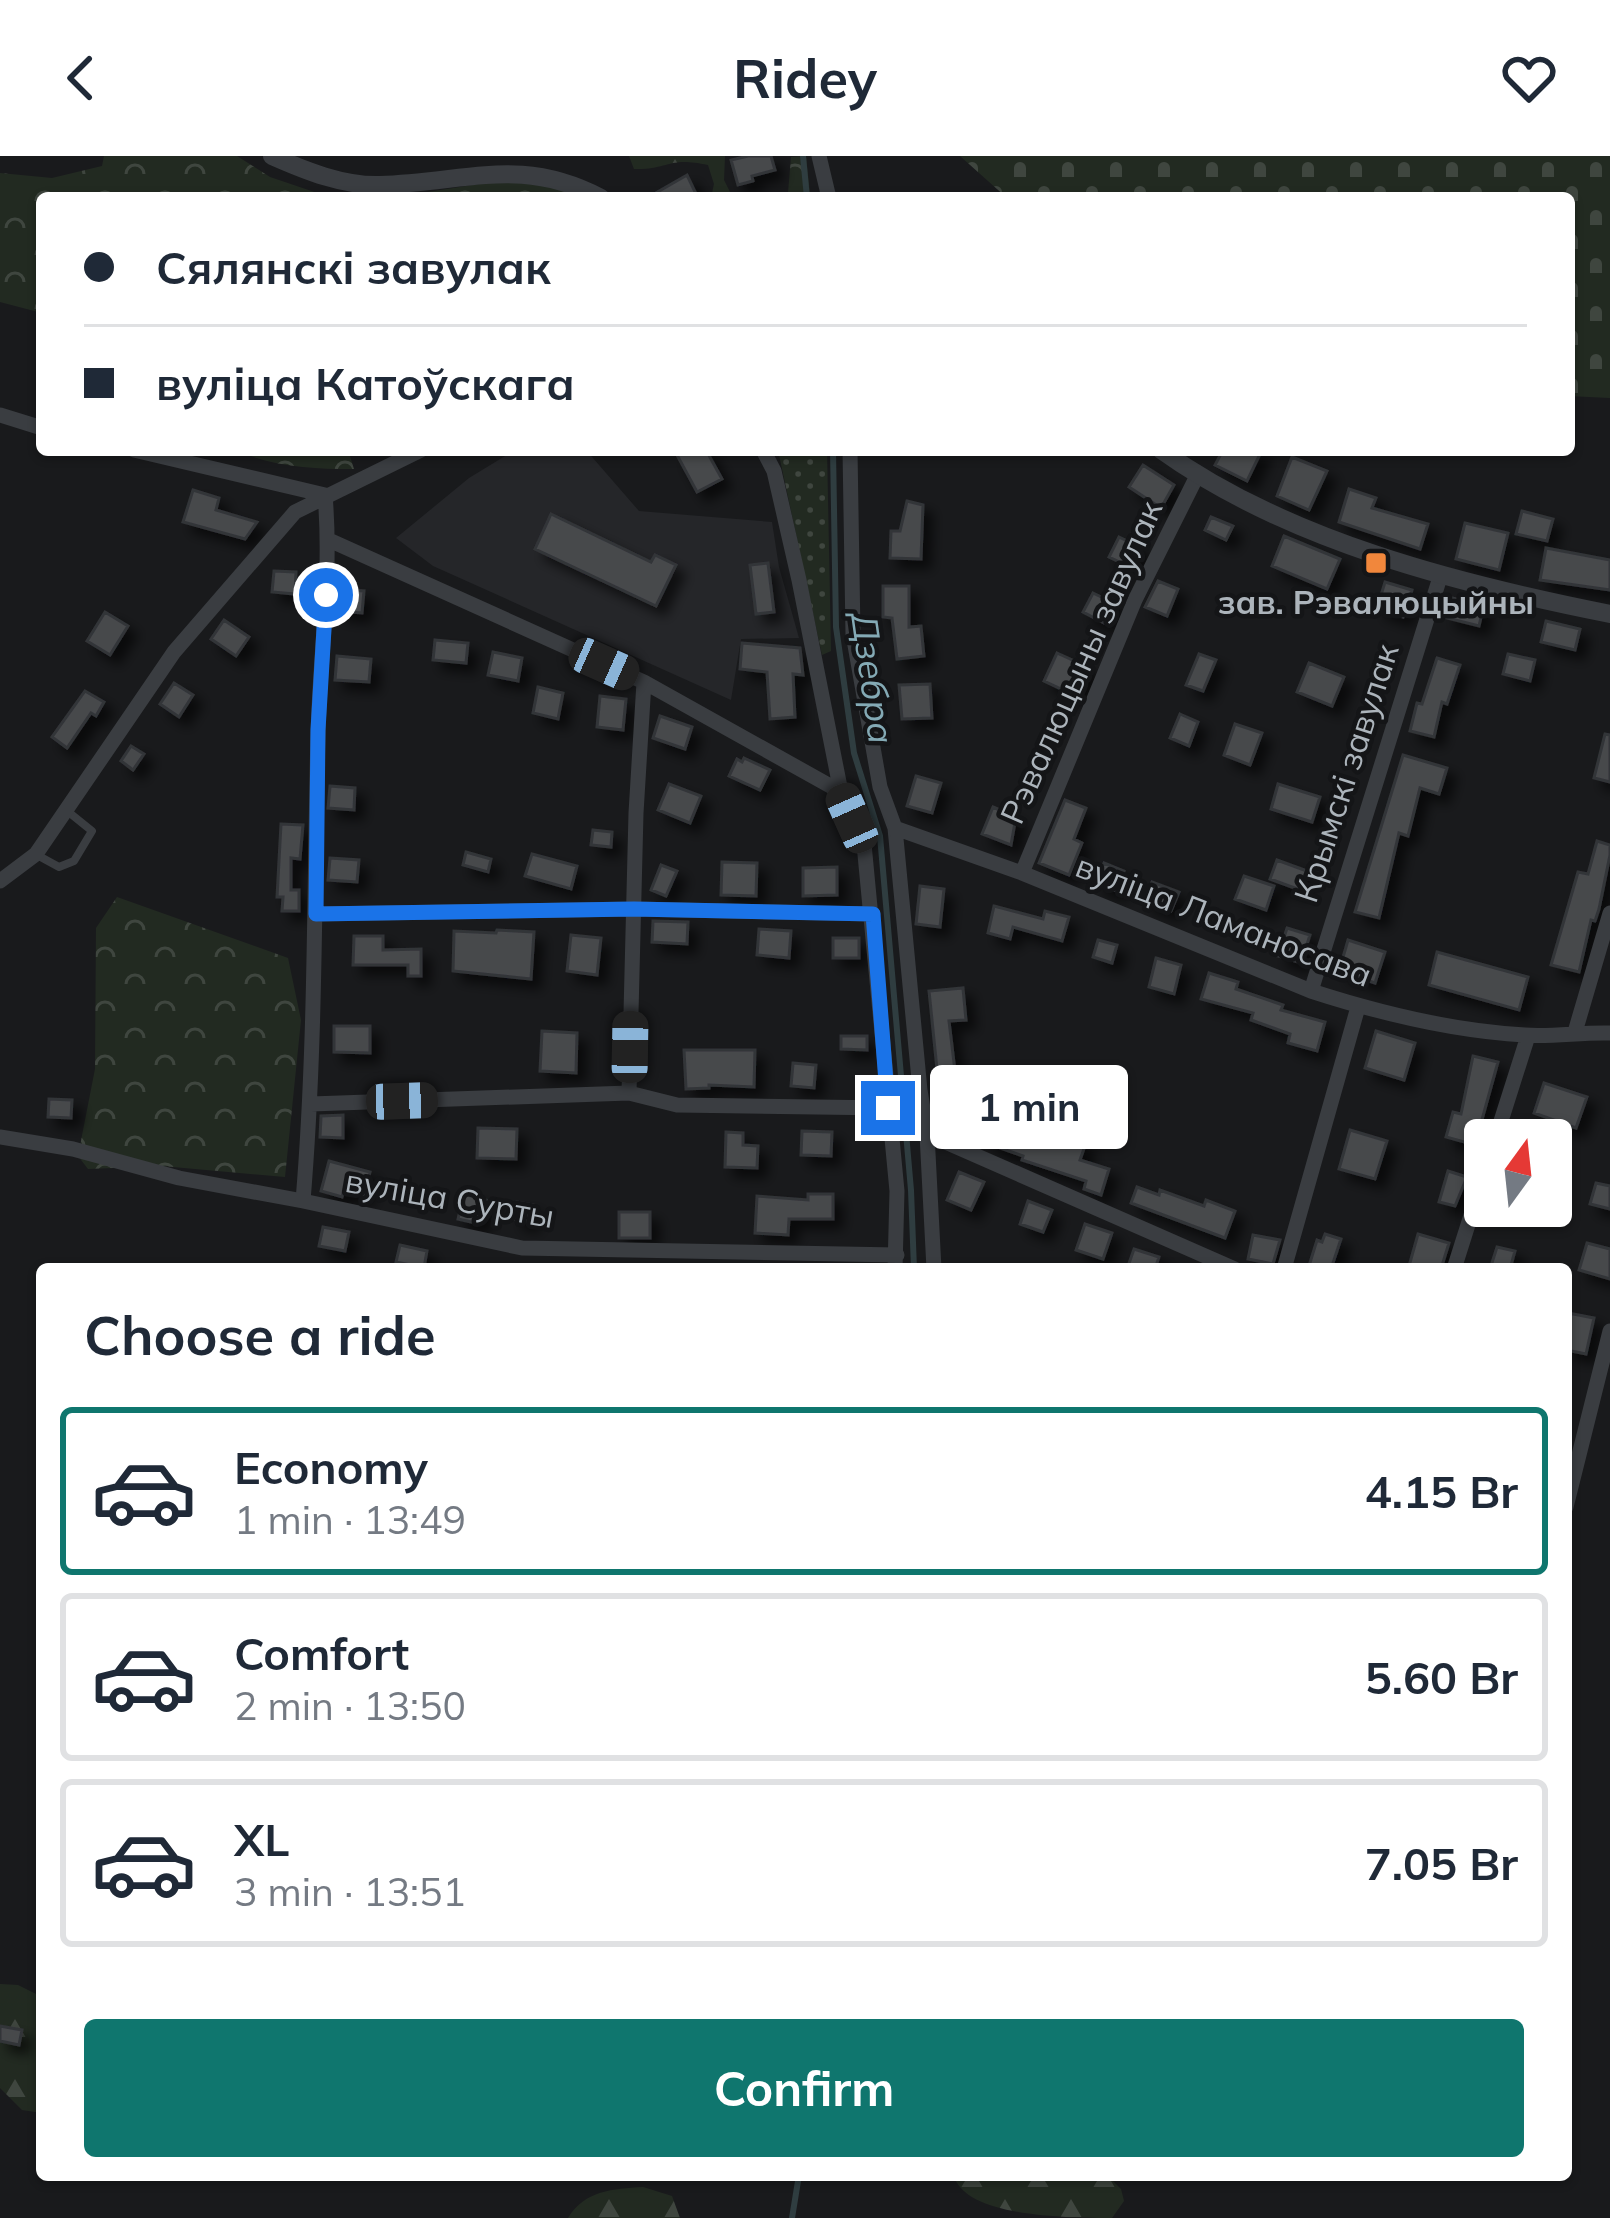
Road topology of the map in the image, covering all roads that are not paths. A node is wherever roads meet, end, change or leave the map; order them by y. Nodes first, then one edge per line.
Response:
1 (272, 156) edge
2 (819, 156) edge
3 (594, 192) edge
4 (828, 192) edge
5 (0, 415) edge
6 (36, 426) edge
7 (159, 456) edge
8 (408, 456) edge
9 (766, 456) edge
10 (850, 456) edge
11 (1169, 456) edge
12 (1197, 476) junction
13 (325, 495) junction
14 (329, 540) junction
15 (1441, 574) junction
16 (1610, 614) edge
17 (644, 682) junction
18 (841, 792) junction
19 (66, 810) junction
20 (895, 828) junction
21 (36, 854) junction
22 (1022, 873) junction
23 (0, 881) edge
24 (634, 909) junction
25 (1610, 913) edge
26 (316, 914) junction
27 (873, 914) junction
28 (1311, 992) junction
29 (1358, 1006) junction
30 (1575, 1032) junction
31 (1610, 1034) edge
32 (1528, 1036) junction
33 (629, 1093) junction
34 (311, 1104) junction
35 (888, 1108) junction
36 (1502, 1119) edge
37 (927, 1134) junction
38 (0, 1138) edge
39 (303, 1201) junction
40 (1467, 1227) edge
41 (896, 1262) edge
42 (934, 1263) edge
43 (1221, 1263) edge
44 (1286, 1263) edge
45 (1456, 1263) edge
46 (1610, 1331) edge
47 (1572, 1483) edge

1 - 3 street
2 - 4 street
5 - 6 street
7 - 13 street
8 - 13 street
9 - 18 street
10 - 20 street
11 - 12 street
12 - 15 street
12 - 22 street, Рэвалюцыны завулак
13 - 14 street
13 - 19 street
14 - 17 street
14 - 26 street
15 - 16 street
15 - 28 street, Крымскі завулак
17 - 18 street
17 - 24 street
18 - 27 street
19 - 21 street
19 - 21 lane
20 - 22 street, вуліца Ламаносава
20 - 37 street
21 - 23 street
22 - 28 street, вуліца Ламаносава
24 - 26 street
24 - 27 street
24 - 33 street
25 - 30 street
26 - 34 street
27 - 35 street
28 - 29 street, вуліца Ламаносава
29 - 32 street, вуліца Ламаносава
29 - 44 street
30 - 31 street, вуліца Ламаносава
30 - 32 street, вуліца Ламаносава
32 - 36 street
33 - 34 street
33 - 35 street
34 - 39 street
35 - 41 street
37 - 42 street
37 - 43 street
38 - 39 street, вуліца Сурты
39 - 41 street, вуліца Сурты
40 - 45 street
46 - 47 street

